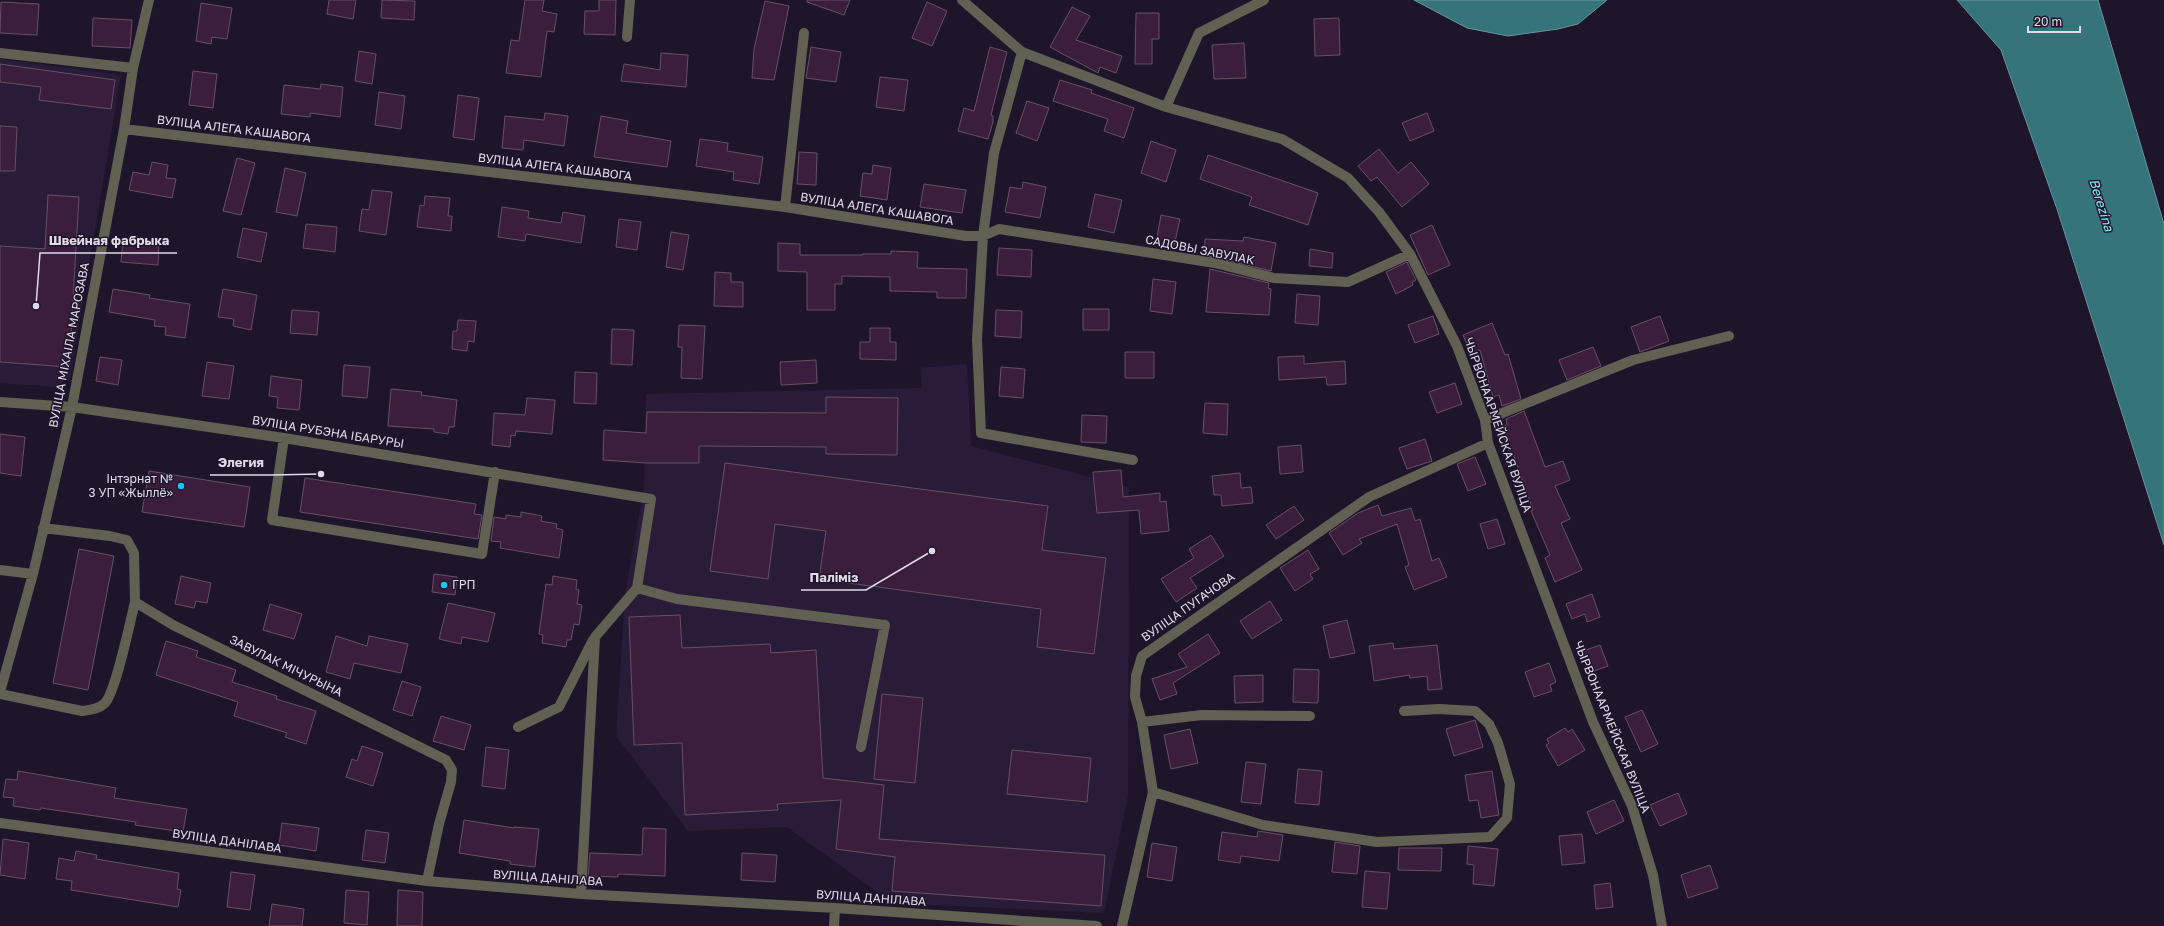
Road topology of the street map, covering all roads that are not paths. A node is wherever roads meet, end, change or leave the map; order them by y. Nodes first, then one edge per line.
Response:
1 (149, 0) edge
2 (630, 0) edge
3 (962, 0) edge
4 (1264, 0) edge
5 (804, 33) dead end
6 (627, 37) dead end
7 (1022, 52) junction
8 (0, 53) edge
9 (133, 68) junction
10 (1166, 107) junction
11 (124, 129) junction
12 (785, 207) junction
13 (983, 236) junction
14 (1410, 254) junction
15 (1729, 336) dead end
16 (0, 402) edge
17 (72, 407) junction
18 (1485, 420) junction
19 (284, 438) junction
20 (1488, 443) junction
21 (1133, 460) dead end
22 (495, 472) junction
23 (43, 528) junction
24 (0, 570) edge
25 (33, 574) junction
26 (637, 588) junction
27 (135, 602) junction
28 (595, 637) junction
29 (0, 693) edge
30 (1404, 711) dead end
31 (1310, 716) dead end
32 (1142, 722) junction
33 (518, 727) dead end
34 (861, 747) dead end
35 (1153, 792) junction
36 (0, 823) edge
37 (427, 882) junction
38 (581, 894) junction
39 (835, 908) junction
40 (834, 926) edge
41 (1097, 926) edge
42 (1122, 926) edge
43 (1662, 926) edge

1 - 9 street, ВУЛІЦА МІХАІЛА МАРОЗАВА
2 - 6 street
3 - 7 street, ЧЫРВОНААРМЕЙСКАЯ ВУЛІЦА
4 - 10 street
5 - 12 street
7 - 10 street, ЧЫРВОНААРМЕЙСКАЯ ВУЛІЦА
7 - 13 street
8 - 9 street
9 - 11 street, ВУЛІЦА МІХАІЛА МАРОЗАВА
10 - 14 street, ЧЫРВОНААРМЕЙСКАЯ ВУЛІЦА
11 - 12 street, ВУЛІЦА АЛЕГА КАШАВОГА
11 - 17 street, ВУЛІЦА МІХАІЛА МАРОЗАВА
12 - 13 street, ВУЛІЦА АЛЕГА КАШАВОГА
13 - 14 street, САДОВЫ ЗАВУЛАК
13 - 21 street
14 - 18 street, ЧЫРВОНААРМЕЙСКАЯ ВУЛІЦА
15 - 18 street
16 - 17 street, ВУЛІЦА РУБЭНА ІБАРУРЫ
17 - 19 street, ВУЛІЦА РУБЭНА ІБАРУРЫ
17 - 23 street, ВУЛІЦА МІХАІЛА МАРОЗАВА
18 - 20 street, ЧЫРВОНААРМЕЙСКАЯ ВУЛІЦА
19 - 22 street, ВУЛІЦА РУБЭНА ІБАРУРЫ
19 - 22 street
20 - 32 street, ВУЛІЦА ПУГАЧОВА
20 - 43 street, ЧЫРВОНААРМЕЙСКАЯ ВУЛІЦА
22 - 26 street, ВУЛІЦА РУБЭНА ІБАРУРЫ
23 - 25 street, ВУЛІЦА МІХАІЛА МАРОЗАВА
23 - 27 street
24 - 25 street
25 - 29 street, ВУЛІЦА МІХАІЛА МАРОЗАВА
26 - 28 street
26 - 34 street
27 - 29 street
27 - 37 street, ЗАВУЛАК МІЧУРЫНА
28 - 33 street
28 - 38 street
30 - 35 street
31 - 32 street
32 - 35 street, ВУЛІЦА ПУГАЧОВА
35 - 42 street, ВУЛІЦА ПУГАЧОВА
36 - 37 street, ВУЛІЦА ДАНІЛАВА
37 - 38 street, ВУЛІЦА ДАНІЛАВА
38 - 39 street, ВУЛІЦА ДАНІЛАВА
39 - 40 street
39 - 41 street, ВУЛІЦА ДАНІЛАВА

